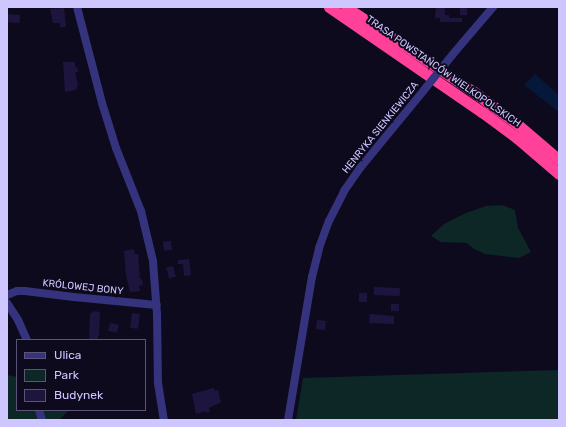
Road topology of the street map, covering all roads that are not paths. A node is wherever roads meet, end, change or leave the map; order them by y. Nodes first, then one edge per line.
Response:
1 (77, 7) edge
2 (329, 7) edge
3 (346, 7) edge
4 (493, 7) edge
5 (559, 160) edge
6 (559, 174) edge
7 (7, 296) edge
8 (7, 303) edge
9 (157, 305) junction
10 (27, 339) edge
11 (164, 420) edge
12 (288, 420) edge

1 - 9 street
2 - 6 highway, TRASA POWSTAŃCÓW WIELKOPOLSKICH
3 - 5 highway, TRASA POWSTAŃCÓW WIELKOPOLSKICH
4 - 12 street, HENRYKA SIENKIEWICZA, bridge
7 - 9 street, KRÓLOWEJ BONY
8 - 10 street
9 - 11 street

